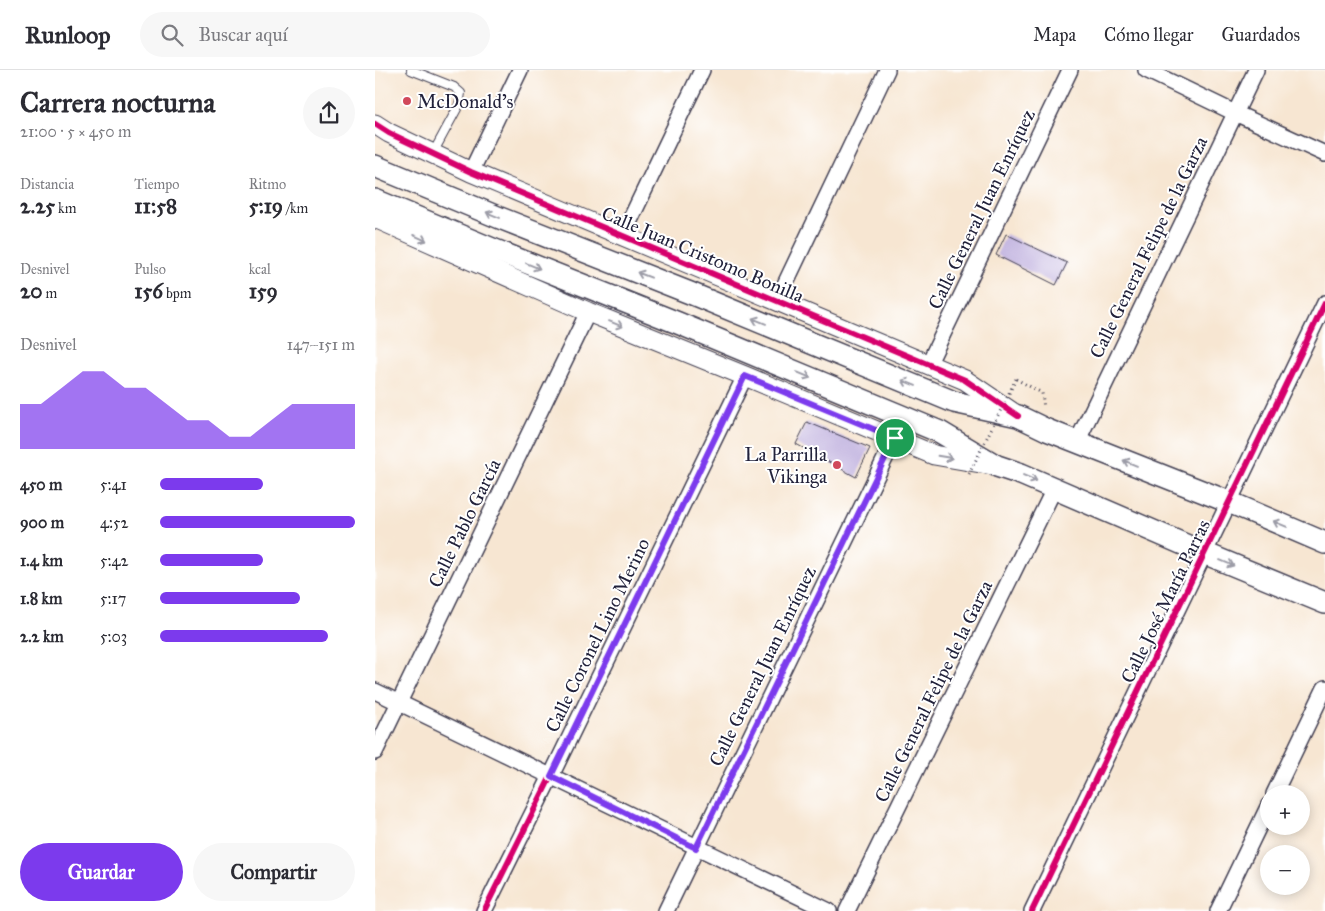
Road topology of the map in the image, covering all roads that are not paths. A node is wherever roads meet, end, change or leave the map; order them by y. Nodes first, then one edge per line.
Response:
1 (411, 70) edge
2 (520, 70) edge
3 (702, 70) edge
4 (887, 70) edge
5 (1071, 70) edge
6 (1146, 70) edge
7 (1256, 70) edge
8 (1235, 113) junction
9 (380, 129) edge
10 (433, 153) junction
11 (1325, 154) edge
12 (375, 166) edge
13 (471, 172) junction
14 (375, 200) edge
15 (375, 218) edge
16 (622, 237) junction
17 (777, 301) junction
18 (1325, 303) edge
19 (588, 312) junction
20 (928, 365) junction
21 (745, 376) junction
22 (1018, 416) junction
23 (895, 438) junction
24 (1077, 442) junction
25 (997, 466) junction
26 (1054, 488) junction
27 (1229, 502) junction
28 (1325, 543) edge
29 (1204, 553) junction
30 (1325, 603) edge
31 (1325, 688) edge
32 (375, 691) edge
33 (399, 703) junction
34 (375, 752) edge
35 (551, 776) junction
36 (1278, 785) edge
37 (1260, 824) edge
38 (696, 848) junction
39 (798, 904) edge
40 (484, 911) edge
41 (665, 911) edge
42 (829, 911) edge
43 (847, 911) edge
44 (1032, 911) edge
45 (1218, 911) edge

1 - 10 lane
2 - 13 street
3 - 16 street
4 - 17 street
5 - 20 street, Calle General Juan Enríquez
6 - 8 street
7 - 8 street, Calle General Felipe de la Garza
8 - 11 street
8 - 24 street, Calle General Felipe de la Garza
9 - 10 street, Calle Juan Cristomo Bonilla
10 - 13 street, Calle Juan Cristomo Bonilla
22 -> 12 main road, Calle Juan Cristomo Bonilla
13 - 16 street, Calle Juan Cristomo Bonilla
14 -> 25 main road
15 -> 19 street
16 - 17 street, Calle Juan Cristomo Bonilla
17 - 20 street, Calle Juan Cristomo Bonilla
18 - 27 street, Calle José María Parras
19 -> 21 street
19 - 33 street, Calle Pablo García
20 - 22 street, Calle Juan Cristomo Bonilla
21 - 23 street
21 - 35 street, Calle Coronel Lino Merino
22 - 24 main road, Calle Juan Cristomo Bonilla
23 -> 25 street
23 - 38 street, Calle General Juan Enríquez
27 -> 24 main road, Calle Juan Cristomo Bonilla
25 -> 26 main road
26 - 29 main road
26 - 43 street, Calle General Felipe de la Garza
28 -> 27 main road, Calle Juan Cristomo Bonilla
27 - 29 street, Calle José María Parras
29 -> 30 main road
29 - 44 street, Calle José María Parras
31 - 36 street
32 - 33 street
33 - 34 street, Calle Pablo García
33 - 35 street
35 - 38 street
35 - 40 street, Calle Coronel Lino Merino
37 - 45 street
38 - 39 street
38 - 41 street, Calle General Juan Enríquez
39 - 42 street

